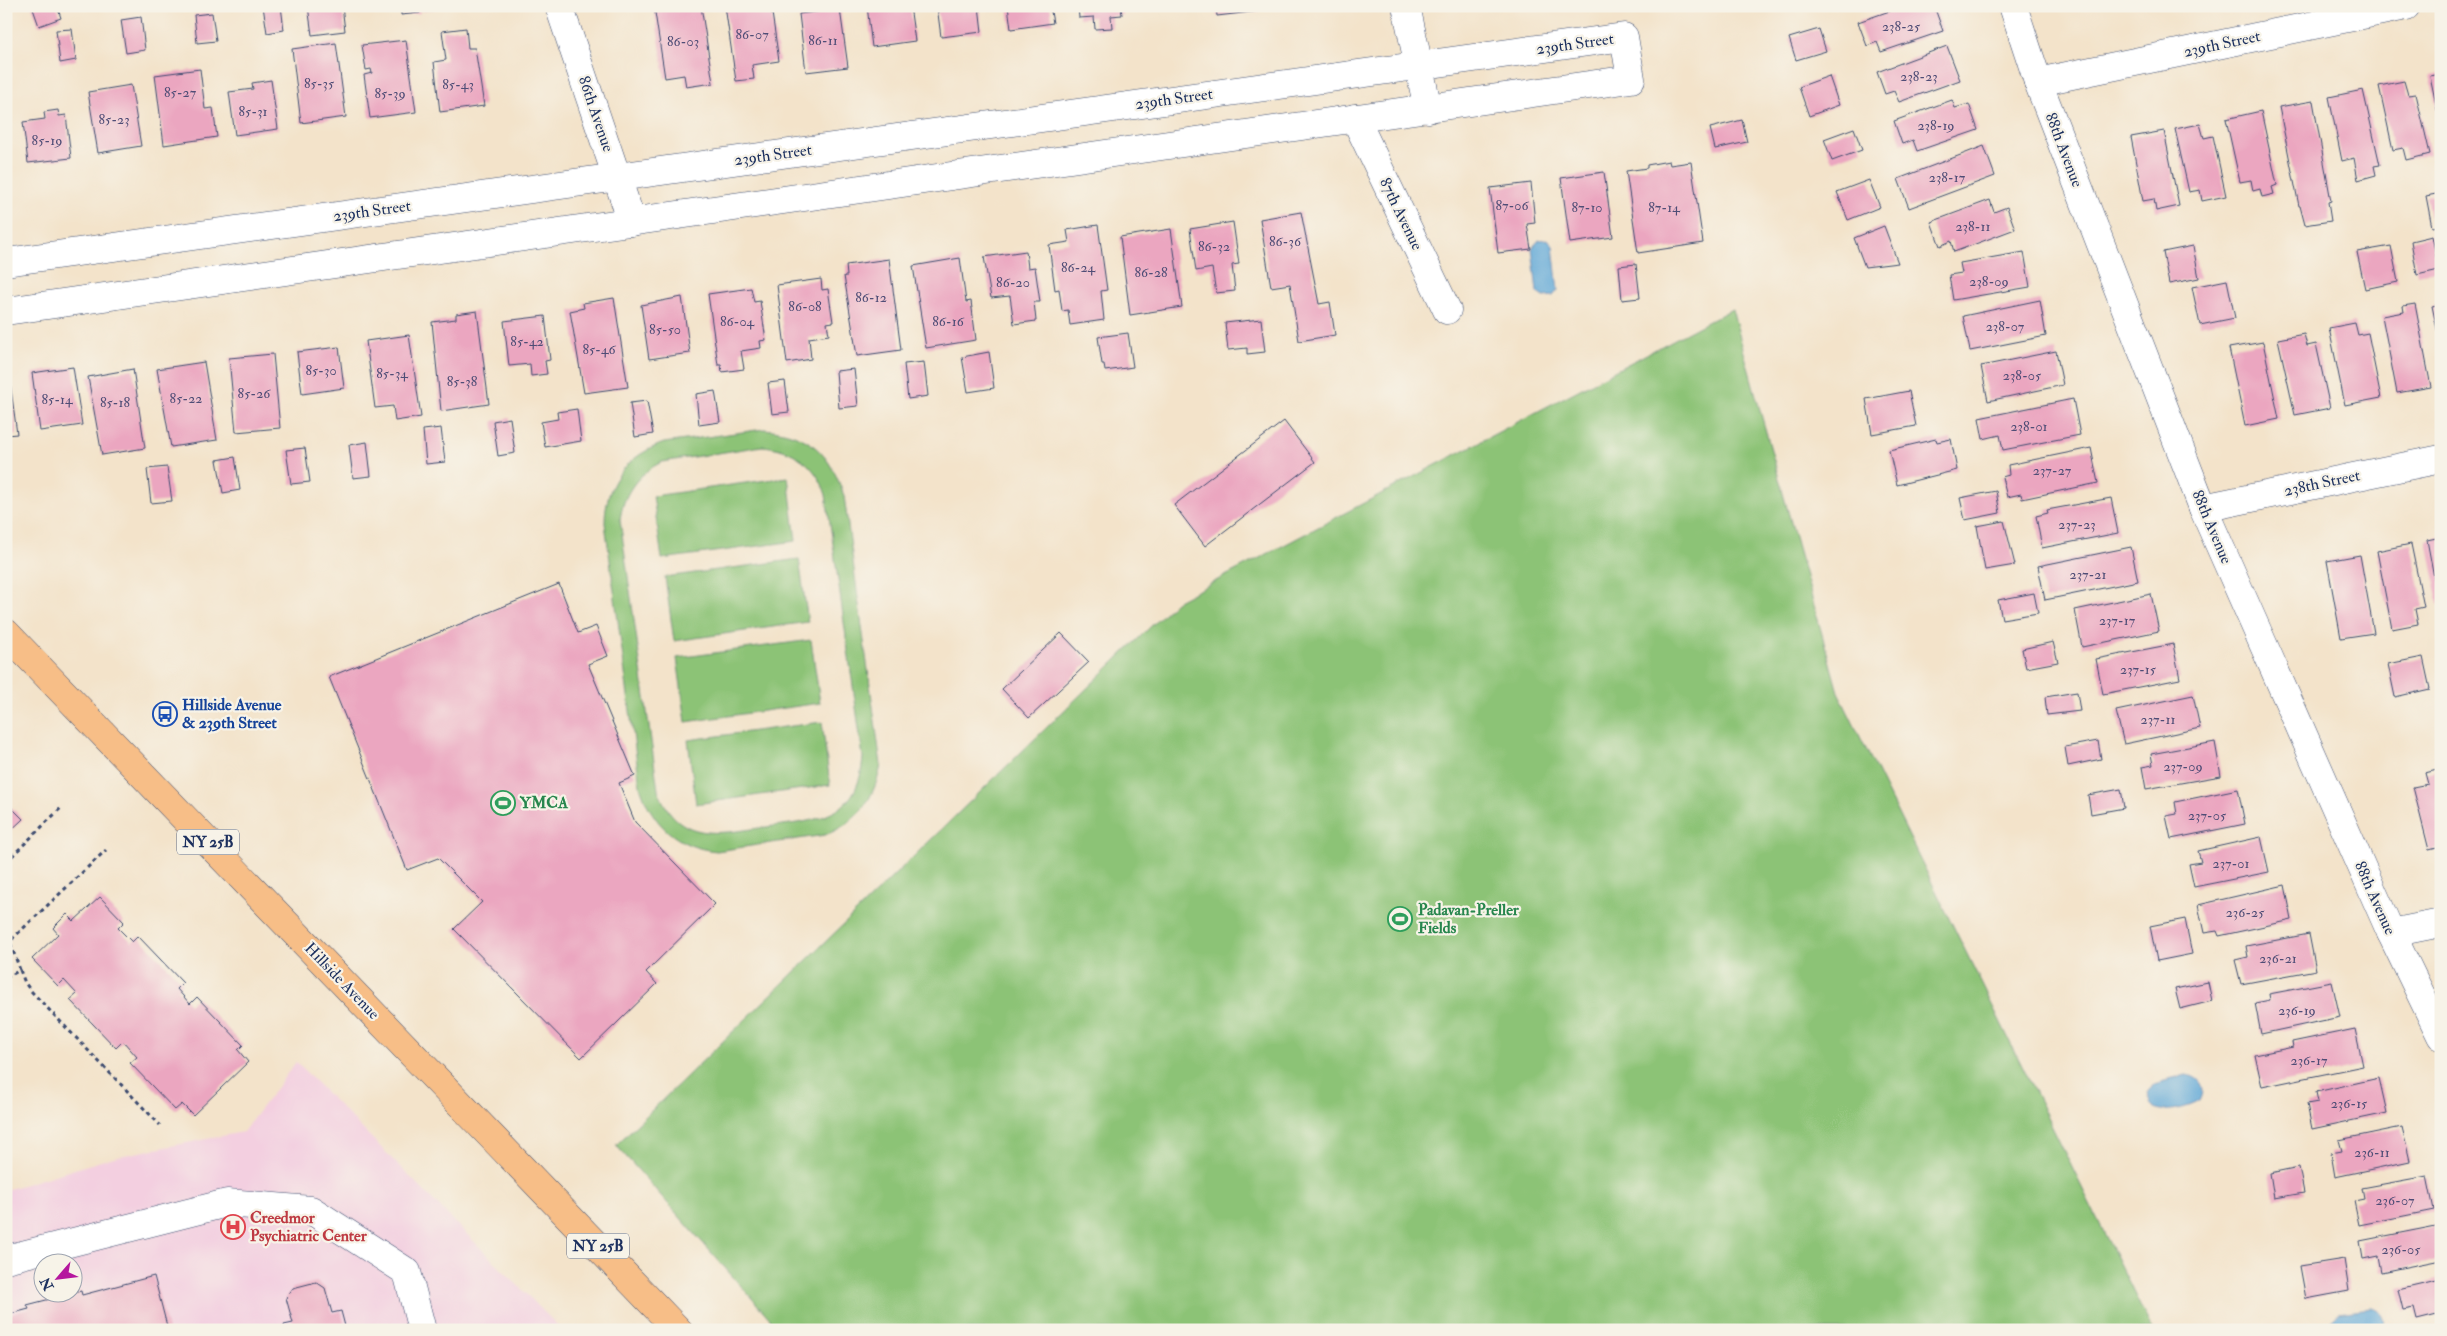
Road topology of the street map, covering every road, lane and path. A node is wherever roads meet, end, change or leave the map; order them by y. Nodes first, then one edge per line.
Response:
1 (559, 6) edge
2 (1406, 6) edge
3 (2013, 6) edge
4 (2406, 6) edge
5 (1420, 65) junction
6 (2038, 82) junction
7 (1428, 108) junction
8 (1355, 118) junction
9 (618, 177) junction
10 (632, 222) junction
11 (6, 262) edge
12 (1447, 310) dead end
13 (6, 311) edge
14 (2441, 459) edge
15 (2203, 508) junction
16 (6, 633) edge
17 (63, 806) dead end
18 (106, 850) dead end
19 (6, 862) edge
20 (2441, 923) edge
21 (2391, 933) junction
22 (20, 970) junction
23 (6, 978) edge
24 (2441, 1036) edge
25 (160, 1125) dead end
26 (6, 1259) edge
27 (422, 1330) edge
28 (678, 1330) edge

1 - 9 street, 86th Avenue
2 - 5 street
3 - 6 street, 88th Avenue
4 - 6 street, 239th Street
5 - 7 street
5 - 7 street, 239th Street
5 - 9 street, 239th Street
6 - 15 street, 88th Avenue
7 - 8 street, 239th Street
8 - 10 street, 239th Street
8 - 12 street, 87th Avenue
9 - 10 street, 86th Avenue
9 - 11 street, 239th Street
10 - 13 street, 239th Street
14 - 15 street, 238th Street
15 - 21 street, 88th Avenue
16 - 28 main road, Hillside Avenue / NY 25B
17 - 19 path
18 - 22 path
20 - 21 street
21 - 24 street, 88th Avenue
22 - 23 path
22 - 25 path
26 - 27 street

